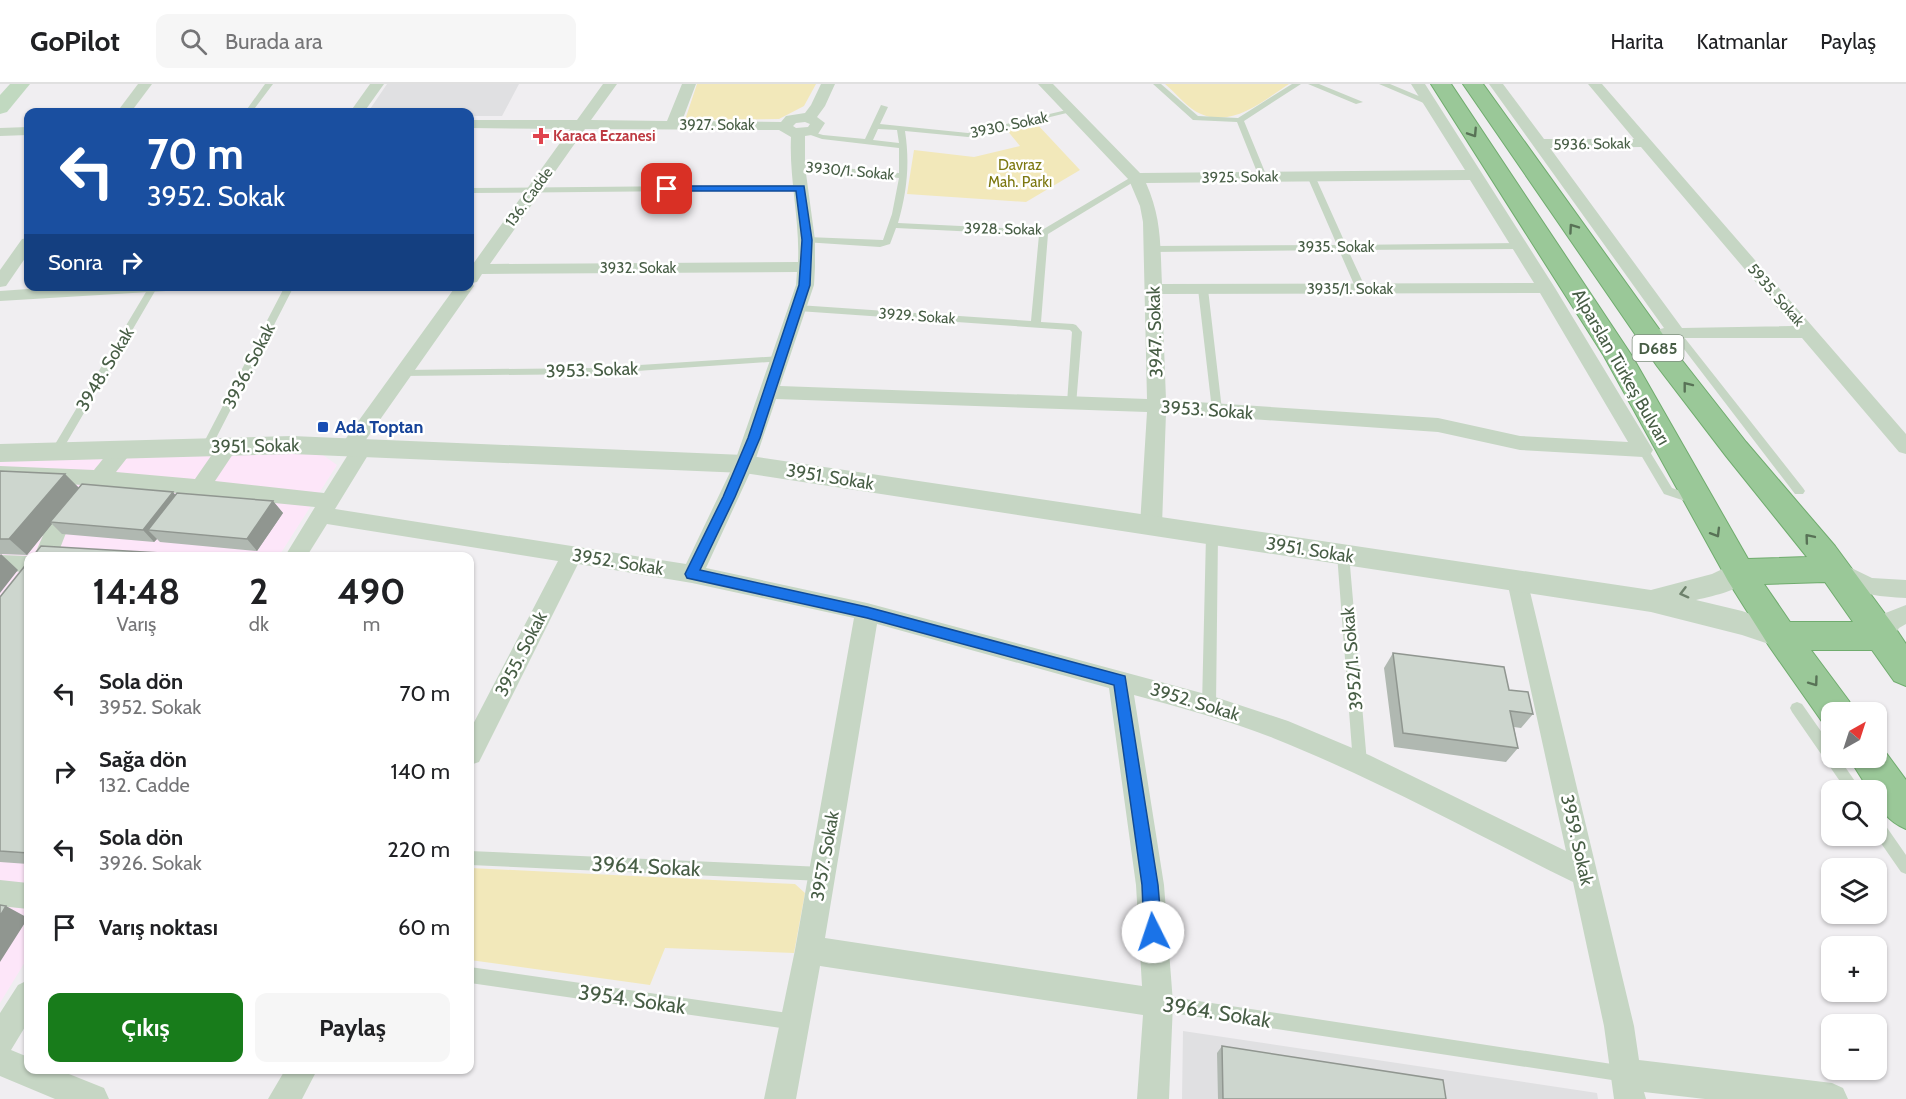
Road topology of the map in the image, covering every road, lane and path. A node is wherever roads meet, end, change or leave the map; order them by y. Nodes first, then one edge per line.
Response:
1 (20, 84) edge
2 (145, 84) edge
3 (270, 84) edge
4 (377, 84) edge
5 (610, 84) edge
6 (689, 84) edge
7 (828, 84) edge
8 (1045, 84) edge
9 (1157, 84) edge
10 (1297, 84) edge
11 (1312, 84) edge
12 (1383, 84) edge
13 (1418, 84) edge
14 (1473, 84) edge
15 (1496, 84) edge
16 (1595, 84) edge
17 (1435, 93) edge
18 (1359, 102) dead end
19 (884, 107) dead end
20 (0, 108) edge
21 (127, 108) edge
22 (251, 108) edge
23 (360, 108) edge
24 (1071, 111) junction
25 (1240, 120) junction
26 (474, 124) edge
27 (581, 125) junction
28 (673, 125) junction
29 (875, 126) junction
30 (800, 127) junction
31 (901, 129) junction
32 (24, 131) edge
33 (0, 132) edge
34 (868, 142) junction
35 (1645, 143) junction
36 (1539, 144) junction
37 (904, 146) junction
38 (797, 166) junction
39 (1474, 175) junction
40 (904, 176) junction
41 (1311, 176) junction
42 (1263, 177) junction
43 (1136, 178) junction
44 (800, 188) junction
45 (534, 190) junction
46 (474, 191) edge
47 (892, 225) junction
48 (1044, 233) junction
49 (807, 240) junction
50 (1519, 246) junction
51 (1342, 247) junction
52 (1152, 249) junction
53 (24, 250) edge
54 (807, 267) junction
55 (474, 270) edge
56 (474, 273) edge
57 (1546, 288) junction
58 (1153, 289) junction
59 (1203, 289) junction
60 (1361, 289) junction
61 (52, 291) edge
62 (152, 291) edge
63 (288, 291) edge
64 (461, 291) edge
65 (1, 293) edge
66 (798, 308) junction
67 (1036, 324) junction
68 (1808, 332) junction
69 (1677, 333) junction
70 (1648, 334) junction
71 (781, 359) junction
72 (403, 373) junction
73 (769, 392) junction
74 (1072, 403) junction
75 (1157, 406) junction
76 (1217, 410) junction
77 (218, 446) junction
78 (357, 446) junction
79 (1906, 447) edge
80 (124, 449) junction
81 (1643, 450) junction
82 (56, 451) junction
83 (0, 453) edge
84 (744, 464) junction
85 (0, 473) edge
86 (100, 478) junction
87 (201, 487) junction
88 (1799, 491) dead end
89 (1697, 501) junction
90 (326, 508) junction
91 (1151, 525) junction
92 (1212, 535) junction
93 (72, 551) edge
94 (47, 552) edge
95 (60, 552) edge
96 (298, 552) edge
97 (572, 555) junction
98 (1343, 555) junction
99 (0, 563) edge
100 (24, 564) edge
101 (1834, 569) junction
102 (1738, 572) junction
103 (692, 574) junction
104 (1518, 581) junction
105 (1906, 589) edge
106 (1652, 601) junction
107 (867, 612) junction
108 (1894, 625) edge
109 (1781, 636) junction
110 (1906, 671) edge
111 (1120, 681) junction
112 (1829, 702) edge
113 (1209, 705) junction
114 (1797, 708) dead end
115 (474, 746) edge
116 (1360, 763) junction
117 (1875, 768) edge
118 (1847, 780) edge
119 (1906, 811) edge
120 (1887, 840) edge
121 (474, 858) edge
122 (1906, 867) edge
123 (822, 874) junction
124 (1584, 874) junction
125 (0, 893) edge
126 (24, 896) edge
127 (809, 950) junction
128 (474, 976) edge
129 (1158, 1003) junction
130 (795, 1022) junction
131 (0, 1061) edge
132 (24, 1071) edge
133 (32, 1074) edge
134 (300, 1074) edge
135 (1628, 1087) edge
136 (1784, 1096) edge
137 (93, 1099) edge
138 (284, 1099) edge
139 (780, 1099) edge
140 (1153, 1099) edge
141 (1832, 1099) edge

1 - 20 main road
2 - 21 street
3 - 22 lane
4 - 23 street
5 - 27 street, 136. Cadde
6 - 28 street
7 - 30 street
8 - 24 street
9 - 25 lane
10 - 25 lane
11 - 18 lane
12 - 17 lane
13 - 17 street
70 -> 14 highway, Alparslan Türkeş Bulvarı / D685
15 - 36 street
16 - 35 street, 5935. Sokak
17 - 39 street
17 -> 89 highway, Alparslan Türkeş Bulvarı / D685
19 - 29 lane
24 - 31 lane, 3930. Sokak
24 - 43 street
25 - 42 lane
26 - 27 street, 3927. Sokak
27 - 28 street, 3927. Sokak
27 - 45 street, 136. Cadde
28 - 30 street, 3927. Sokak
29 - 31 lane, 3930. Sokak
29 - 34 lane
30 - 34 lane
30 - 38 street
31 - 37 lane
32 - 33 street
34 - 37 lane
35 - 36 street, 5936. Sokak
35 - 68 street, 5935. Sokak
36 - 69 street
37 - 40 lane
38 - 40 lane, 3930/1. Sokak
38 - 44 street
39 - 41 street, 3925. Sokak
39 - 50 street
40 - 47 lane
41 - 42 street, 3925. Sokak
41 - 51 lane
42 - 43 street, 3925. Sokak
43 - 48 lane, 3928. Sokak
43 - 52 street, 3947. Sokak
44 - 45 lane
44 - 49 street
45 - 46 lane
45 - 55 street, 136. Cadde
47 - 48 lane, 3928. Sokak
47 - 49 lane
48 - 67 lane
49 - 54 street
50 - 51 lane, 3935. Sokak
50 - 57 street
51 - 52 lane, 3935. Sokak
51 - 60 lane
52 - 58 street, 3947. Sokak
53 - 65 street
54 - 56 street, 3932. Sokak
54 - 66 street
57 - 60 street, 3935/1. Sokak
57 - 81 street
58 - 59 street, 3935/1. Sokak
58 - 75 street, 3947. Sokak
59 - 60 street, 3935/1. Sokak
59 - 76 lane
61 - 65 street
62 - 82 lane, 3948. Sokak
63 - 77 lane, 3936. Sokak
64 - 72 street
66 - 67 lane, 3929. Sokak
66 - 71 street
67 - 74 lane, 3929. Sokak
68 - 69 street
68 - 79 street, 5935. Sokak
69 - 70 street
69 - 88 lane
101 -> 70 highway, Alparslan Türkeş Bulvarı / D685
71 - 72 lane, 3953. Sokak
71 - 73 street
72 - 78 street
73 - 74 street, 3953. Sokak
73 - 84 street
74 - 75 street, 3953. Sokak
75 - 76 street, 3953. Sokak
75 - 91 street, 3947. Sokak
76 - 81 street, 3953. Sokak
77 - 78 street, 3951. Sokak
77 - 80 street, 3951. Sokak
77 - 87 street
78 - 84 street, 3951. Sokak
78 - 90 street
80 - 82 street, 3951. Sokak
80 - 86 street
81 - 89 lane
82 - 83 street, 3951. Sokak
84 - 91 street, 3951. Sokak
84 - 103 street
85 - 86 street, 3952. Sokak
86 - 87 street, 3952. Sokak
86 - 94 street
87 - 90 street, 3952. Sokak
89 -> 102 highway, Alparslan Türkeş Bulvarı / D685
90 - 96 street
90 - 97 street, 3952. Sokak
91 - 92 street, 3951. Sokak
92 - 98 street, 3951. Sokak
92 - 113 lane
93 - 95 street
97 - 103 street, 3952. Sokak
97 - 115 street, 3955. Sokak
98 - 104 street, 3951. Sokak
98 - 116 lane, 3952/1. Sokak
99 - 100 street
101 - 102 highway
101 - 105 street
101 - 108 highway, Alparslan Türkeş Bulvarı / D685
102 -> 106 street, 3951. Sokak
102 - 109 highway, Alparslan Türkeş Bulvarı / D685
103 - 107 street, 3952. Sokak
104 - 106 street, 3951. Sokak
104 - 124 street, 3959. Sokak
106 - 109 street, 3951. Sokak
107 - 111 street, 3952. Sokak
107 - 123 street, 3957. Sokak
108 - 109 highway
108 - 110 highway, Alparslan Türkeş Bulvarı / D685
109 -> 112 highway, Alparslan Türkeş Bulvarı / D685
111 - 113 street, 3952. Sokak
111 - 129 street
113 - 116 street, 3952. Sokak
114 - 118 lane
116 - 124 street, 3952. Sokak
117 - 119 highway
120 - 122 lane
121 - 123 lane, 3964. Sokak
123 - 127 street, 3957. Sokak
124 - 135 street, 3959. Sokak
125 - 126 street
127 - 129 street, 3964. Sokak
127 - 130 street, 3957. Sokak
128 - 130 lane, 3954. Sokak
129 - 135 lane, 3964. Sokak
129 - 140 street
130 - 139 street, 3957. Sokak
131 - 132 street
133 - 137 street
134 - 138 street
135 - 136 street
136 - 141 street

